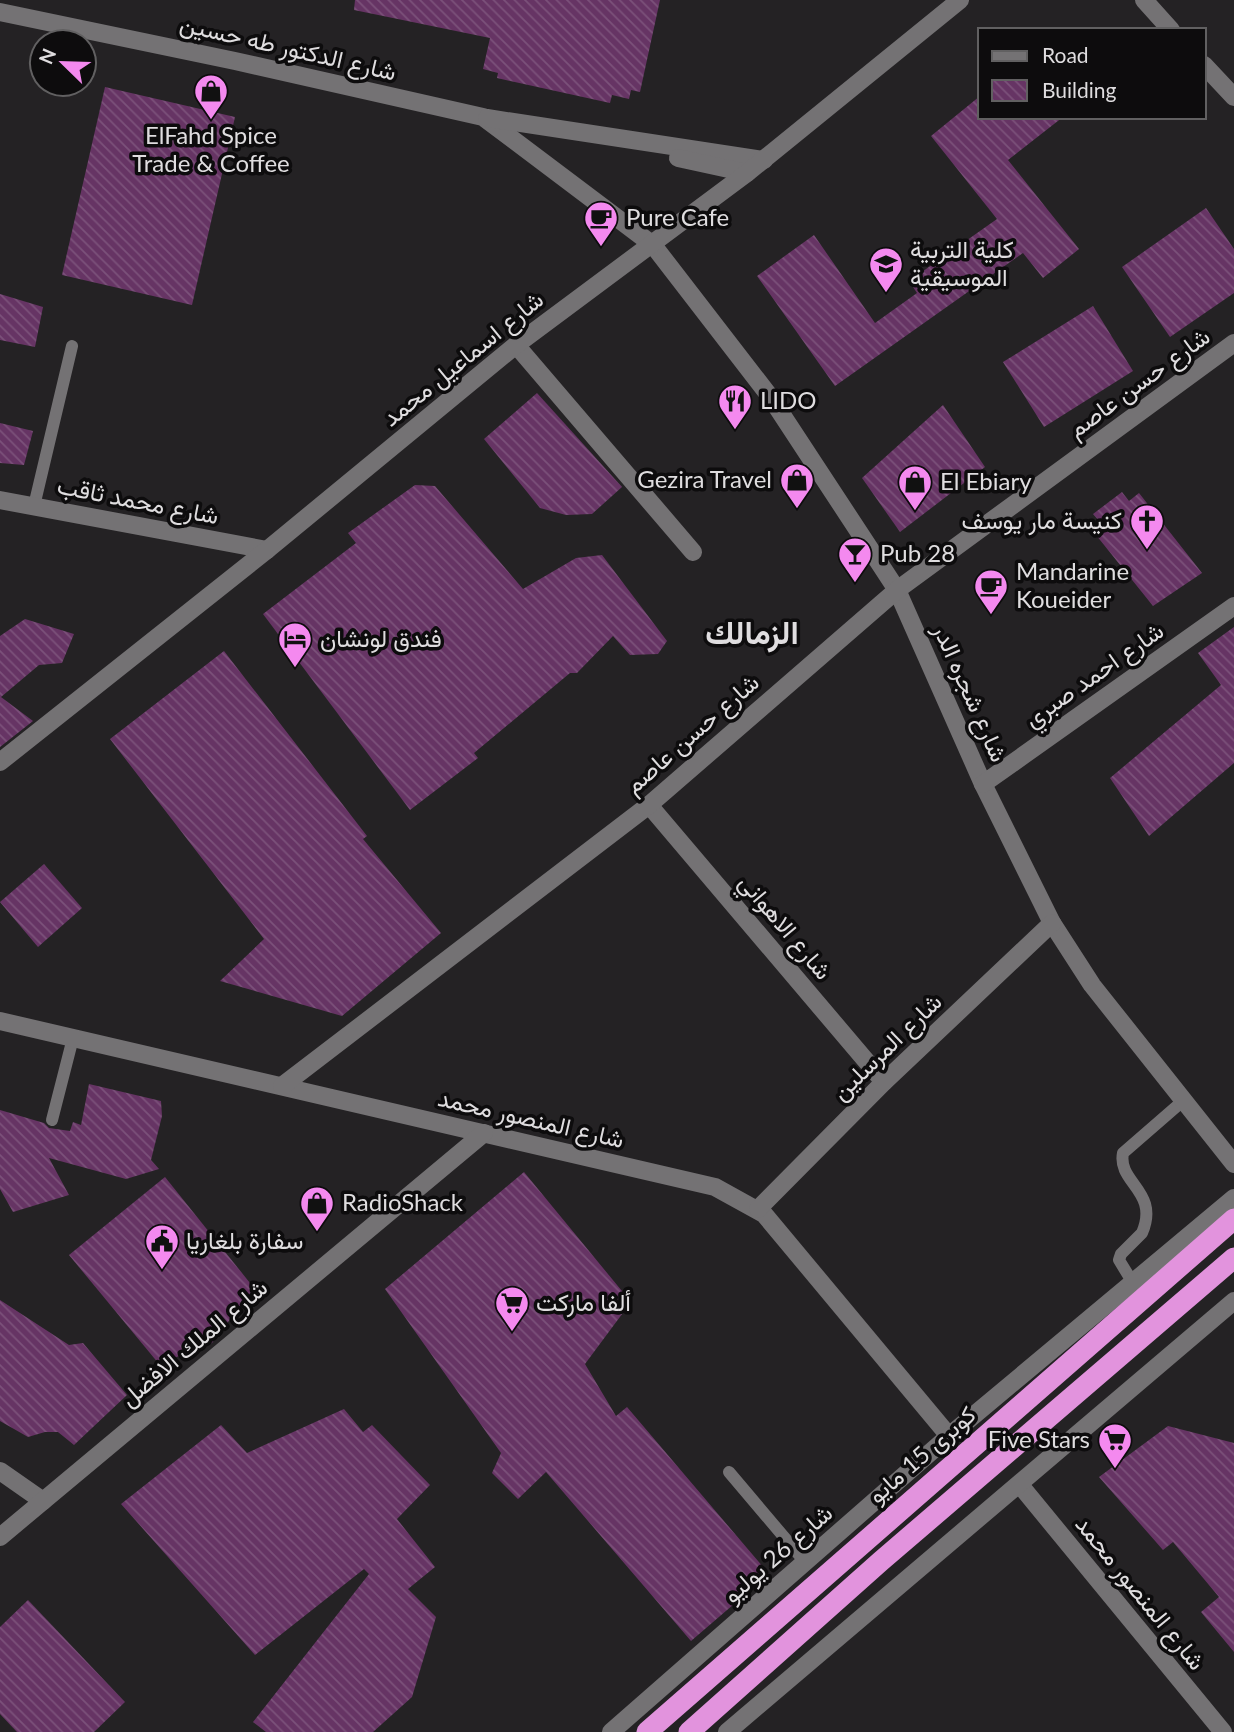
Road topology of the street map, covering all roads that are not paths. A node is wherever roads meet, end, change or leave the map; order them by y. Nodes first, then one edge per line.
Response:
1 (960, 0) edge
2 (1144, 0) edge
3 (0, 12) edge
4 (1169, 28) edge
5 (1206, 67) edge
6 (1234, 97) edge
7 (483, 117) junction
8 (764, 160) junction
9 (747, 173) junction
10 (653, 245) junction
11 (1234, 343) edge
12 (516, 345) junction
13 (72, 346) dead end
14 (0, 500) edge
15 (34, 506) junction
16 (267, 550) junction
17 (693, 552) dead end
18 (897, 590) junction
19 (1234, 606) edge
20 (0, 762) edge
21 (983, 784) junction
22 (649, 805) junction
23 (1052, 923) junction
24 (0, 1021) edge
25 (73, 1038) junction
26 (884, 1082) junction
27 (282, 1086) junction
28 (1184, 1101) junction
29 (52, 1120) dead end
30 (484, 1133) junction
31 (1234, 1164) edge
32 (1234, 1198) edge
33 (758, 1209) junction
34 (1234, 1219) edge
35 (1234, 1258) edge
36 (1133, 1283) junction
37 (1234, 1301) edge
38 (949, 1436) junction
39 (0, 1471) edge
40 (729, 1472) dead end
41 (1020, 1485) junction
42 (43, 1501) junction
43 (0, 1537) edge
44 (806, 1563) junction
45 (733, 1730) edge
46 (611, 1732) edge
47 (647, 1732) edge
48 (689, 1732) edge
49 (1223, 1732) edge

1 - 8 street, شارع اسماعيل محمد
2 - 4 street
3 - 7 street, شارع الدكتور طه حسين
5 - 6 street
7 - 8 street, شارع الدكتور طه حسين
7 - 9 street
7 - 10 street, شارع الدكتور طه حسين
8 - 9 street, شارع اسماعيل محمد
9 - 10 street, شارع اسماعيل محمد
10 - 12 street, شارع اسماعيل محمد
10 - 18 street, شارع شجره الدر
11 - 18 street, شارع حسن عاصم
12 - 16 street, شارع اسماعيل محمد
12 - 17 street
13 - 15 lane
14 - 15 street, شارع محمد ثاقب
15 - 16 street, شارع محمد ثاقب
16 - 20 street, شارع اسماعيل محمد
18 - 21 street, شارع شجره الدر
18 - 22 street, شارع حسن عاصم
19 - 21 street, شارع احمد صبري
21 - 23 street, شارع شجره الدر
22 - 26 street, شارع الاهواني
22 - 27 street, شارع حسن عاصم
23 - 26 street, شارع المرسلين
23 - 28 street, شارع شجره الدر
24 - 25 street, شارع المنصور محمد
25 - 27 street, شارع المنصور محمد
25 - 29 lane
26 - 33 street, شارع المرسلين
27 - 30 street, شارع المنصور محمد
28 - 31 street, شارع شجره الدر
28 - 36 lane
30 - 33 street, شارع المنصور محمد
30 - 42 street, شارع الملك الافضل
32 - 36 street, شارع 26 يوليو
33 - 38 street, شارع المنصور محمد
34 - 47 highway, كوبرى 15 مايو
35 - 48 highway
36 - 38 street, شارع 26 يوليو
37 - 41 street
38 - 44 street, شارع 26 يوليو
39 - 42 street
40 - 44 lane
41 - 45 street
41 - 49 street, شارع المنصور محمد
42 - 43 street, شارع الملك الافضل
44 - 46 street, شارع 26 يوليو

